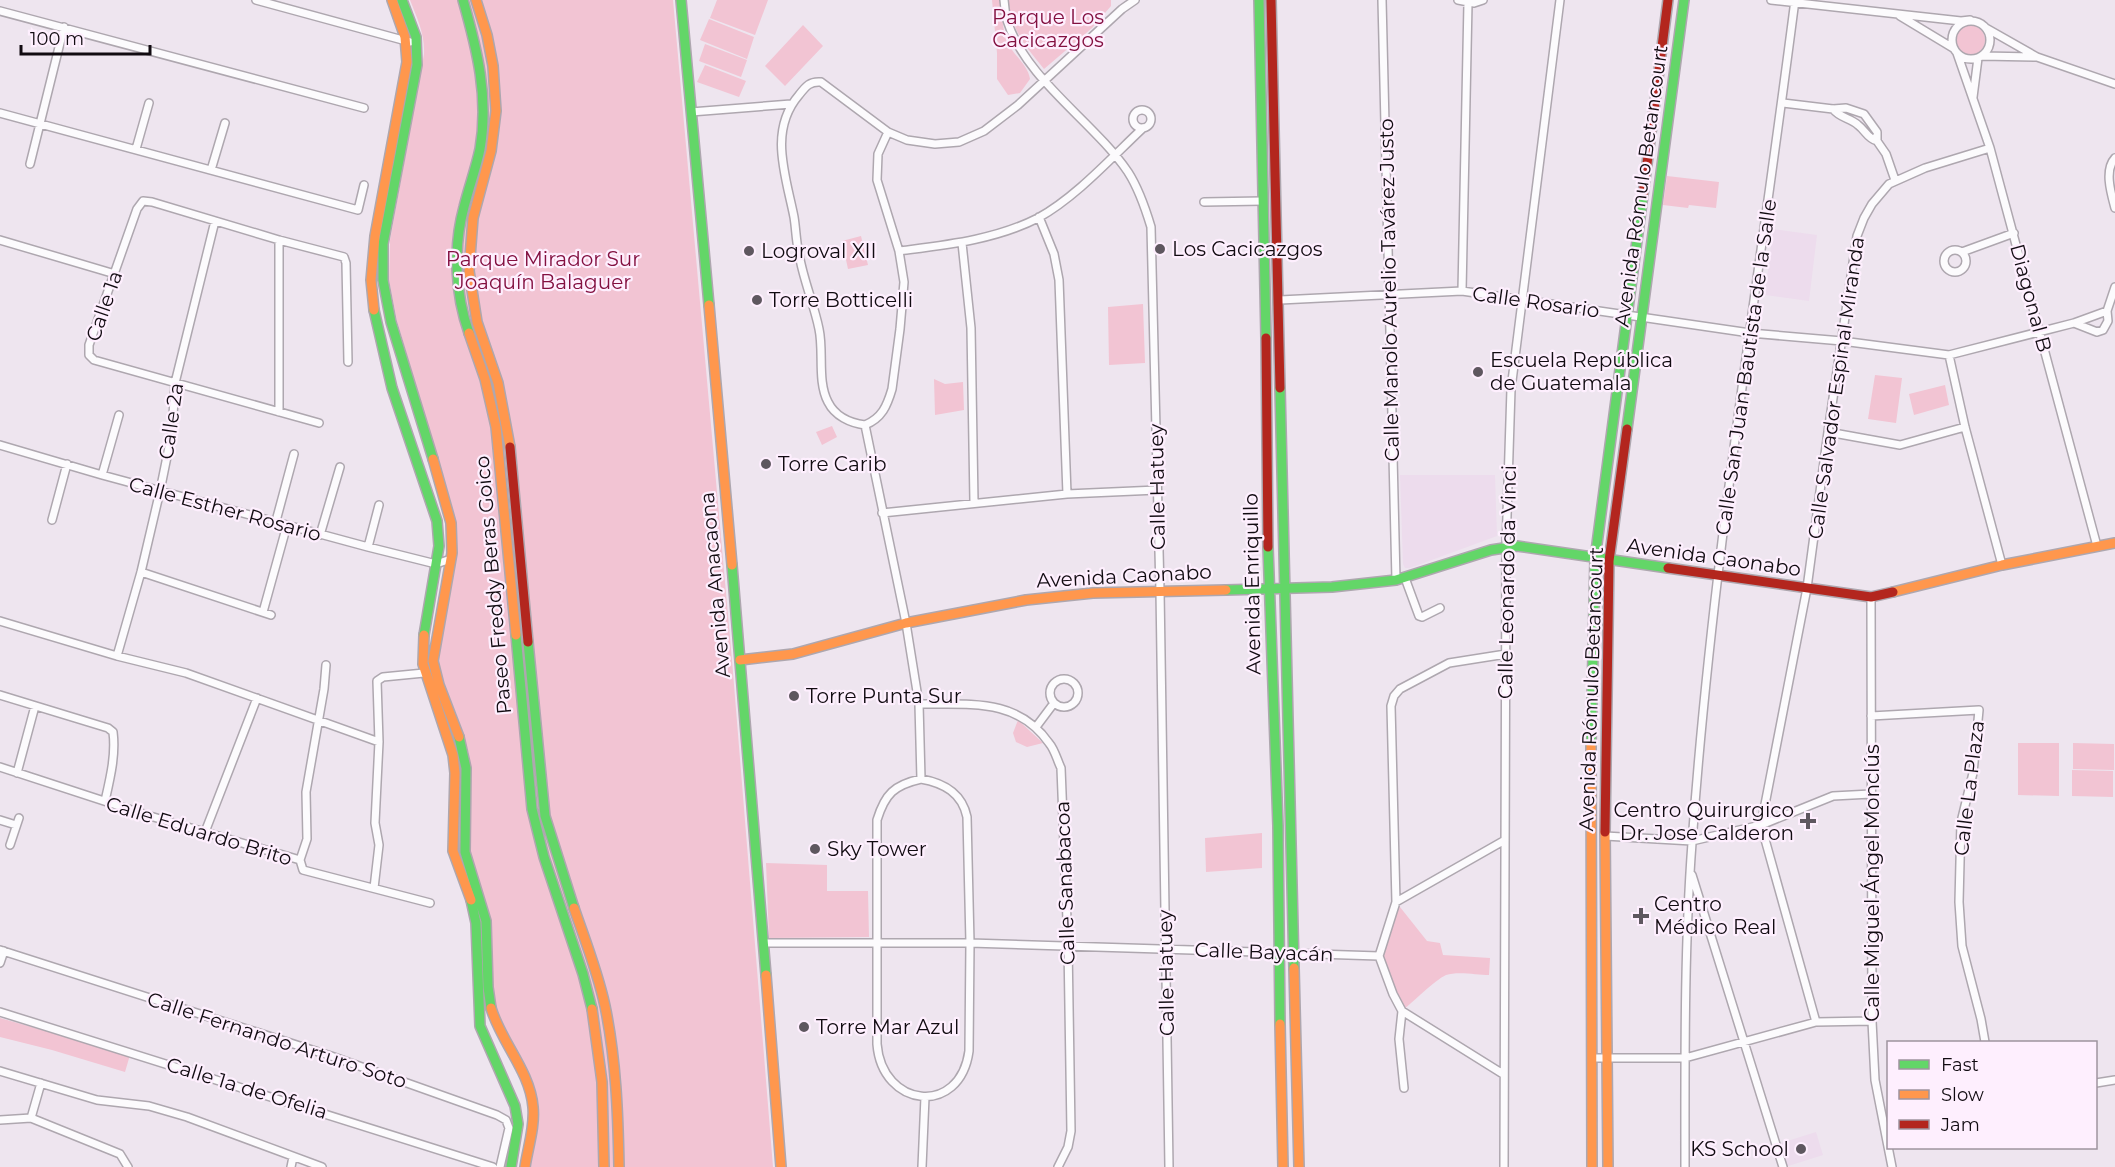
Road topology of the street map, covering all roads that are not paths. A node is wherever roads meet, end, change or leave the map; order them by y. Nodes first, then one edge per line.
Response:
1 (256, 0) edge
2 (392, 0) edge
3 (402, 0) edge
4 (463, 0) edge
5 (476, 0) edge
6 (681, 0) edge
7 (1004, 0) edge
8 (1122, 0) edge
9 (1135, 0) edge
10 (1259, 0) edge
11 (1271, 0) edge
12 (1382, 0) edge
13 (1458, 0) edge
14 (1483, 0) edge
15 (1560, 0) edge
16 (1668, 0) edge
17 (1684, 0) edge
18 (1771, 0) edge
19 (1795, 2) edge
20 (1468, 3) junction
21 (1122, 9) junction
22 (0, 11) edge
23 (1898, 14) junction
24 (1970, 20) junction
25 (64, 27) junction
26 (1986, 28) junction
27 (406, 41) junction
28 (418, 44) junction
29 (1955, 50) junction
30 (1980, 57) junction
31 (2037, 57) junction
32 (1044, 81) junction
33 (2115, 84) edge
34 (1973, 102) junction
35 (149, 103) dead end
36 (1783, 103) junction
37 (791, 104) junction
38 (364, 108) dead end
39 (1833, 109) junction
40 (691, 112) junction
41 (0, 113) edge
42 (225, 123) dead end
43 (40, 124) junction
44 (1143, 128) dead end
45 (888, 132) junction
46 (1877, 141) junction
47 (1990, 148) junction
48 (136, 149) junction
49 (1114, 155) junction
50 (2115, 158) edge
51 (30, 164) dead end
52 (211, 170) junction
53 (1895, 180) junction
54 (364, 185) dead end
55 (1263, 201) junction
56 (1204, 202) dead end
57 (2115, 208) edge
58 (1039, 217) junction
59 (215, 221) junction
60 (2014, 233) junction
61 (0, 240) edge
62 (279, 240) junction
63 (962, 243) junction
64 (899, 251) junction
65 (1962, 252) dead end
66 (116, 273) junction
67 (2115, 287) edge
68 (1461, 291) junction
69 (1389, 294) junction
70 (1280, 300) junction
71 (1522, 300) junction
72 (2107, 310) junction
73 (1628, 315) junction
74 (1642, 317) junction
75 (2074, 323) junction
76 (2040, 332) junction
77 (1750, 333) junction
78 (1842, 342) junction
79 (1949, 355) junction
80 (348, 362) dead end
81 (175, 383) junction
82 (279, 412) junction
83 (119, 415) dead end
84 (319, 423) dead end
85 (865, 425) junction
86 (1965, 427) junction
87 (1282, 428) junction
88 (1268, 430) junction
89 (1828, 432) junction
90 (0, 445) edge
91 (294, 454) dead end
92 (67, 464) junction
93 (340, 467) dead end
94 (1607, 474) junction
95 (102, 475) junction
96 (1621, 476) junction
97 (1157, 490) junction
98 (160, 491) junction
99 (1067, 494) junction
100 (974, 502) junction
101 (379, 505) dead end
102 (882, 513) junction
103 (52, 520) dead end
104 (276, 521) junction
105 (287, 525) junction
106 (320, 534) junction
107 (2115, 543) edge
108 (2097, 546) junction
109 (368, 547) junction
110 (1506, 547) junction
111 (451, 559) junction
112 (1595, 559) junction
113 (1610, 561) junction
114 (436, 564) junction
115 (2002, 565) junction
116 (141, 572) junction
117 (1717, 576) junction
118 (1400, 579) junction
119 (1268, 587) junction
120 (1286, 588) junction
121 (1808, 588) junction
122 (1160, 591) junction
123 (1871, 597) junction
124 (1440, 608) dead end
125 (263, 612) junction
126 (271, 615) dead end
127 (0, 621) edge
128 (906, 623) junction
129 (1506, 654) junction
130 (117, 656) junction
131 (740, 660) junction
132 (326, 665) dead end
133 (424, 674) junction
134 (0, 695) edge
135 (257, 698) junction
136 (1054, 702) junction
137 (919, 704) junction
138 (35, 706) junction
139 (1591, 711) junction
140 (1606, 711) junction
141 (1871, 716) junction
142 (318, 722) junction
143 (1036, 727) junction
144 (379, 742) junction
145 (0, 767) edge
146 (16, 773) junction
147 (921, 779) junction
148 (1871, 794) junction
149 (105, 801) junction
150 (0, 820) edge
151 (1761, 825) junction
152 (205, 832) junction
153 (1605, 836) junction
154 (1505, 840) junction
155 (1692, 841) junction
156 (10, 845) dead end
157 (300, 860) junction
158 (1690, 870) junction
159 (374, 888) junction
160 (1396, 902) junction
161 (430, 903) dead end
162 (970, 942) junction
163 (763, 943) junction
164 (877, 943) junction
165 (1068, 945) junction
166 (1166, 949) junction
167 (2, 951) edge
168 (1278, 953) junction
169 (1294, 953) junction
170 (1379, 956) junction
171 (0, 963) edge
172 (1402, 1011) junction
173 (0, 1012) edge
174 (1872, 1021) junction
175 (1816, 1022) junction
176 (1984, 1041) edge
177 (1744, 1042) junction
178 (1592, 1058) junction
179 (1608, 1058) junction
180 (1685, 1058) junction
181 (0, 1071) edge
182 (1503, 1074) junction
183 (2115, 1080) edge
184 (41, 1083) junction
185 (2097, 1083) edge
186 (1404, 1088) dead end
187 (925, 1098) junction
188 (31, 1118) junction
189 (0, 1120) edge
190 (1887, 1141) edge
191 (1888, 1149) edge
192 (293, 1157) junction
193 (128, 1167) edge
194 (291, 1167) edge
195 (322, 1167) edge
196 (493, 1167) edge
197 (500, 1167) edge
198 (511, 1167) edge
199 (525, 1167) edge
200 (604, 1167) edge
201 (619, 1167) edge
202 (781, 1167) edge
203 (922, 1167) edge
204 (1058, 1167) edge
205 (1169, 1167) edge
206 (1283, 1167) edge
207 (1299, 1167) edge
208 (1504, 1167) edge
209 (1592, 1167) edge
210 (1608, 1167) edge
211 (1685, 1167) edge
212 (1783, 1167) edge
213 (1892, 1167) edge

1 - 27 street
2 - 27 street
3 - 28 street
4 - 200 street, Paseo Freddy Beras Goico
5 - 201 street, Paseo Freddy Beras Goico
6 - 40 street, Avenida Anacaona
7 - 32 street, Calle Hatuey
8 - 21 street
9 - 21 street
10 - 55 street, Avenida Enriquillo
11 - 70 street, Avenida Enriquillo
12 - 69 street, Calle Manolo Aurelio Tavárez Justo
13 - 20 street
14 - 20 street
15 - 71 street, Calle Leonardo da Vinci
16 - 73 street, Avenida Rómulo Betancourt
17 - 74 street, Avenida Rómulo Betancourt
18 - 19 street
19 - 23 street
19 - 36 street, Calle San Juan Bautista de la Salle
20 - 68 street
21 - 32 street
22 - 25 street
23 - 24 street
23 - 29 street
24 - 26 street
24 - 29 street
25 - 38 street
25 - 43 street
26 - 30 street
26 - 31 street
27 - 28 street
27 - 114 street
28 - 111 street
29 - 30 street
29 - 34 street, Diagonal B
30 - 31 street
30 - 34 street
31 - 33 street
32 - 45 street
32 - 49 street, Calle Hatuey
34 - 47 street, Diagonal B
35 - 48 street
36 - 39 street
36 - 77 street, Calle San Juan Bautista de la Salle
37 - 40 street
37 - 45 street
37 - 85 street
39 - 46 street
39 - 46 street
40 - 131 street, Avenida Anacaona
41 - 43 street
42 - 52 street
43 - 48 street
43 - 51 street
44 - 49 street
45 - 64 street
46 - 53 street
47 - 53 street, Calle Salvador Espinal Miranda
47 - 60 street, Diagonal B
48 - 52 street
49 - 58 street
49 - 97 street, Calle Hatuey
50 - 57 street
52 - 54 street
53 - 78 street, Calle Salvador Espinal Miranda
55 - 56 street
55 - 88 street, Avenida Enriquillo
58 - 63 street
58 - 99 street
59 - 62 street
59 - 66 street, Calle 1a
59 - 81 street, Calle 2a
60 - 65 street
60 - 76 street, Diagonal B
61 - 66 street
62 - 80 street
62 - 82 street
63 - 64 street
63 - 100 street
64 - 85 street
66 - 81 street, Calle 1a
67 - 72 street
68 - 69 street, Calle Rosario
68 - 71 street, Calle Rosario
69 - 70 street, Calle Rosario
69 - 118 street, Calle Manolo Aurelio Tavárez Justo
70 - 87 street, Avenida Enriquillo
71 - 73 street, Calle Rosario
71 - 110 street, Calle Leonardo da Vinci
72 - 75 street
72 - 75 street
73 - 74 street, Calle Rosario
73 - 94 street, Avenida Rómulo Betancourt
74 - 77 street, Calle Rosario
74 - 96 street, Avenida Rómulo Betancourt
75 - 76 street, Calle Rosario
76 - 79 street, Calle Rosario
76 - 108 street, Diagonal B
77 - 78 street, Calle Rosario
77 - 117 street, Calle San Juan Bautista de la Salle
78 - 79 street, Calle Rosario
78 - 89 street, Calle Salvador Espinal Miranda
79 - 86 street
81 - 82 street, Calle 1a
81 - 98 street, Calle 2a
82 - 84 street, Calle 1a
83 - 95 street
85 - 102 street
86 - 89 street
86 - 115 street
87 - 88 street
87 - 120 street, Avenida Enriquillo
88 - 119 street, Avenida Enriquillo
89 - 121 street, Calle Salvador Espinal Miranda
90 - 92 street, Calle Esther Rosario
91 - 104 street
92 - 95 street, Calle Esther Rosario
92 - 103 street
93 - 106 street
94 - 96 street
94 - 112 street, Avenida Rómulo Betancourt
95 - 98 street, Calle Esther Rosario
96 - 113 street, Avenida Rómulo Betancourt
97 - 99 street
97 - 122 street, Calle Hatuey
98 - 104 street, Calle Esther Rosario
98 - 116 street, Calle 2a
99 - 100 street
100 - 102 street
101 - 109 street
102 - 128 street
104 - 105 street, Calle Esther Rosario
105 - 106 street, Calle Esther Rosario
105 - 125 street
106 - 109 street, Calle Esther Rosario
107 - 108 street, Avenida Caonabo
108 - 115 street, Avenida Caonabo
109 - 114 street, Calle Esther Rosario
110 - 112 street, Avenida Caonabo
110 - 118 street, Avenida Caonabo
110 - 129 street, Calle Leonardo da Vinci
111 - 114 street
111 - 199 street
112 - 113 street, Avenida Caonabo
112 - 139 street, Avenida Rómulo Betancourt
113 - 117 street, Avenida Caonabo
113 - 140 street, Avenida Rómulo Betancourt
114 - 133 street
115 - 123 street, Avenida Caonabo
116 - 125 street
116 - 130 street, Calle 2a
117 - 121 street, Avenida Caonabo
117 - 155 street, Calle San Juan Bautista de la Salle
118 - 120 street, Avenida Caonabo
118 - 124 street, Calle Manolo Aurelio Tavárez Justo
119 - 120 street, Avenida Caonabo
119 - 122 street, Avenida Caonabo
119 - 168 street, Avenida Enriquillo
120 - 169 street, Avenida Enriquillo
121 - 123 street, Avenida Caonabo
121 - 151 street, Calle Salvador Espinal Miranda
122 - 128 street, Avenida Caonabo
122 - 166 street, Calle Hatuey
123 - 141 street, Calle Miguel Ángel Monclús
125 - 126 street
127 - 130 street
128 - 131 street, Avenida Caonabo
128 - 137 street
129 - 154 street, Calle Leonardo da Vinci
129 - 160 street
130 - 135 street
131 - 163 street, Avenida Anacaona
132 - 142 street
133 - 144 street
133 - 198 street
134 - 138 street
135 - 142 street
135 - 152 street
136 - 136 street
136 - 143 street
137 - 143 street, Calle Sanabacoa
137 - 147 street
138 - 146 street
138 - 149 street
139 - 140 street
139 - 178 street, Avenida Rómulo Betancourt
140 - 153 street, Avenida Rómulo Betancourt
141 - 148 street, Calle Miguel Ángel Monclús
141 - 176 street, Calle La Plaza
142 - 144 street
142 - 157 street
143 - 165 street, Calle Sanabacoa
144 - 159 street
145 - 146 street, Calle Eduardo Brito
146 - 149 street, Calle Eduardo Brito
147 - 162 street
147 - 164 street
148 - 151 street
148 - 174 street, Calle Miguel Ángel Monclús
149 - 152 street, Calle Eduardo Brito
150 - 156 street
151 - 155 street
151 - 175 street, Calle Salvador Espinal Miranda
152 - 157 street, Calle Eduardo Brito
153 - 155 street
153 - 179 street, Avenida Rómulo Betancourt
154 - 160 street
154 - 182 street, Calle Leonardo da Vinci
155 - 158 street, Calle San Juan Bautista de la Salle
157 - 159 street, Calle Eduardo Brito
158 - 177 street
158 - 180 street, Calle San Juan Bautista de la Salle
159 - 161 street, Calle Eduardo Brito
160 - 170 street
162 - 164 street, Calle Bayacán
162 - 165 street, Calle Bayacán
162 - 187 street
163 - 164 street, Calle Bayacán
163 - 202 street, Avenida Anacaona
164 - 187 street
165 - 166 street, Calle Bayacán
165 - 204 street, Calle Sanabacoa
166 - 168 street, Calle Bayacán
166 - 205 street, Calle Hatuey
167 - 171 street
167 - 197 street, Calle Fernando Arturo Soto
168 - 169 street, Calle Bayacán
168 - 206 street, Avenida Enriquillo
169 - 170 street, Calle Bayacán
169 - 207 street, Avenida Enriquillo
170 - 172 street
172 - 182 street
172 - 186 street
173 - 196 street, Calle 1a de Ofelia
174 - 175 street
174 - 190 street, Calle Miguel Ángel Monclús
175 - 177 street
177 - 180 street
177 - 212 street
178 - 179 street
178 - 209 street, Avenida Rómulo Betancourt
179 - 180 street
179 - 210 street, Avenida Rómulo Betancourt
180 - 211 street, Calle San Juan Bautista de la Salle
181 - 184 street
182 - 208 street, Calle Leonardo da Vinci
183 - 185 street
184 - 188 street
184 - 192 street
187 - 203 street
188 - 189 street
188 - 193 street
191 - 213 street, Calle Miguel Ángel Monclús
192 - 194 street
192 - 195 street

